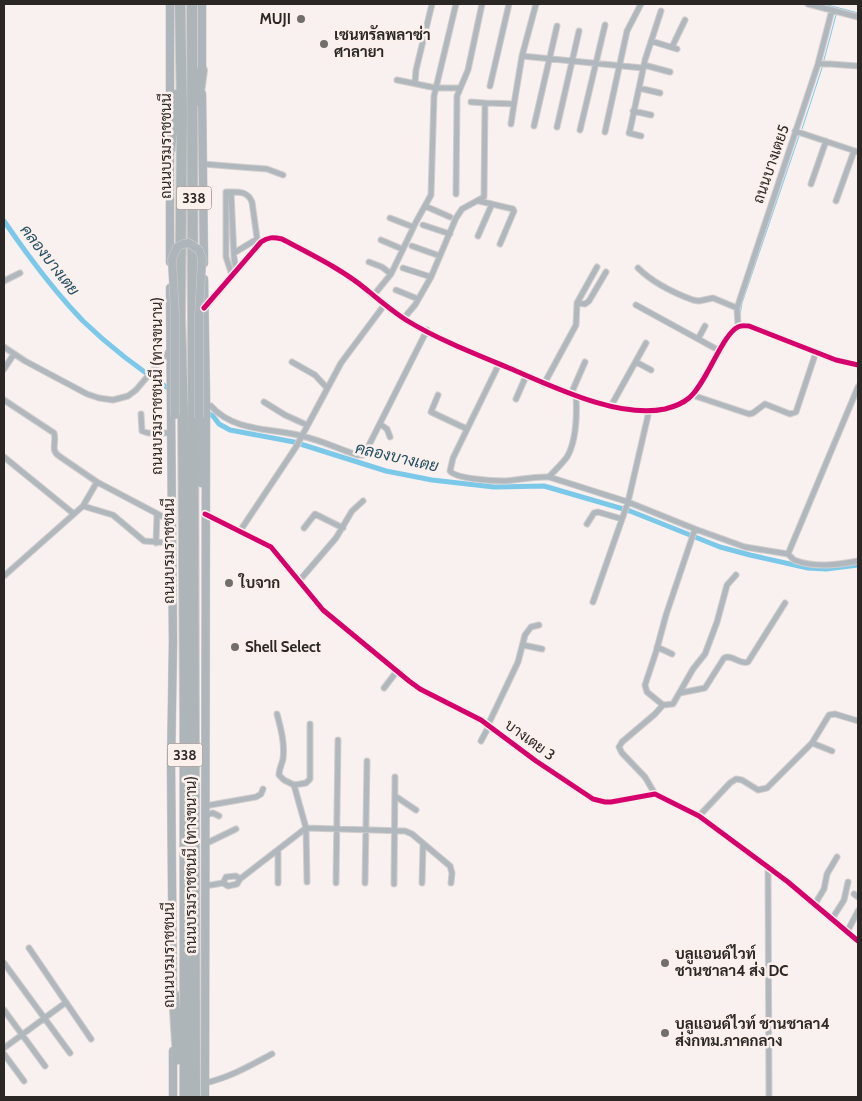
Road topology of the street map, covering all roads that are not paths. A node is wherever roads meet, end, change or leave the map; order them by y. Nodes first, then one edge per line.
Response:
1 (170, 4) edge
2 (180, 4) edge
3 (192, 4) edge
4 (202, 4) edge
5 (432, 4) edge
6 (456, 4) edge
7 (482, 4) edge
8 (509, 4) edge
9 (536, 4) edge
10 (641, 4) edge
11 (808, 4) edge
12 (832, 10) junction
13 (661, 12) dead end
14 (858, 17) edge
15 (685, 20) dead end
16 (605, 25) dead end
17 (557, 26) dead end
18 (579, 31) dead end
19 (651, 42) junction
20 (180, 48) junction
21 (522, 56) junction
22 (549, 59) junction
23 (574, 61) junction
24 (595, 63) junction
25 (818, 64) junction
26 (619, 66) junction
27 (644, 66) junction
28 (858, 66) edge
29 (202, 70) junction
30 (670, 72) dead end
31 (397, 80) dead end
32 (415, 83) junction
33 (490, 86) dead end
34 (436, 88) junction
35 (460, 88) junction
36 (639, 88) junction
37 (660, 93) dead end
38 (471, 102) dead end
39 (485, 103) junction
40 (514, 104) junction
41 (633, 111) junction
42 (651, 115) dead end
43 (511, 124) dead end
44 (534, 126) dead end
45 (557, 128) dead end
46 (580, 130) dead end
47 (796, 131) junction
48 (605, 132) dead end
49 (641, 136) dead end
50 (193, 138) junction
51 (826, 141) junction
52 (170, 149) junction
53 (856, 152) edge
54 (203, 164) junction
55 (283, 175) dead end
56 (811, 184) dead end
57 (231, 192) junction
58 (456, 194) dead end
59 (479, 201) junction
60 (836, 201) dead end
61 (492, 204) junction
62 (425, 206) junction
63 (450, 216) dead end
64 (390, 218) dead end
65 (226, 225) junction
66 (233, 225) junction
67 (424, 225) dead end
68 (413, 227) junction
69 (450, 234) junction
70 (478, 236) dead end
71 (382, 240) dead end
72 (258, 242) junction
73 (500, 244) dead end
74 (412, 246) dead end
75 (402, 249) junction
76 (234, 252) junction
77 (440, 256) junction
78 (369, 262) dead end
79 (597, 267) dead end
80 (403, 268) dead end
81 (638, 268) dead end
82 (606, 272) dead end
83 (20, 273) dead end
84 (234, 273) junction
85 (391, 274) junction
86 (431, 277) junction
87 (4, 281) edge
88 (396, 290) dead end
89 (373, 296) junction
90 (418, 299) junction
91 (577, 303) junction
92 (384, 304) junction
93 (636, 305) dead end
94 (204, 308) junction
95 (737, 308) junction
96 (404, 318) junction
97 (705, 326) dead end
98 (738, 326) junction
99 (426, 330) junction
100 (698, 339) junction
101 (646, 343) dead end
102 (4, 347) edge
103 (170, 350) junction
104 (720, 351) junction
105 (816, 352) junction
106 (14, 354) junction
107 (292, 362) dead end
108 (585, 362) dead end
109 (636, 362) junction
110 (499, 364) junction
111 (858, 365) edge
112 (4, 369) edge
113 (651, 370) dead end
114 (526, 376) junction
115 (544, 384) junction
116 (858, 387) edge
117 (327, 388) junction
118 (573, 394) junction
119 (438, 395) dead end
120 (692, 395) junction
121 (516, 399) dead end
122 (4, 400) edge
123 (264, 402) dead end
124 (208, 403) junction
125 (611, 406) junction
126 (649, 411) junction
127 (141, 414) dead end
128 (179, 414) junction
129 (199, 418) junction
130 (380, 424) junction
131 (308, 425) junction
132 (468, 429) junction
133 (170, 433) junction
134 (301, 437) junction
135 (390, 437) dead end
136 (4, 457) edge
137 (549, 477) junction
138 (97, 482) junction
139 (363, 500) dead end
140 (628, 504) junction
141 (83, 506) junction
142 (205, 512) junction
143 (74, 514) junction
144 (157, 514) junction
145 (622, 519) junction
146 (172, 524) junction
147 (587, 524) dead end
148 (304, 528) dead end
149 (343, 528) junction
150 (240, 531) junction
151 (695, 531) junction
152 (156, 542) junction
153 (172, 543) junction
154 (788, 554) junction
155 (858, 561) edge
156 (736, 575) dead end
157 (4, 576) edge
158 (299, 581) junction
159 (593, 602) dead end
160 (785, 602) dead end
161 (539, 625) dead end
162 (523, 644) junction
163 (657, 647) junction
164 (542, 649) dead end
165 (672, 654) dead end
166 (397, 671) junction
167 (384, 688) dead end
168 (680, 693) junction
169 (663, 705) junction
170 (277, 714) dead end
171 (858, 721) edge
172 (310, 724) dead end
173 (489, 726) junction
174 (338, 740) dead end
175 (481, 740) dead end
176 (812, 743) junction
177 (832, 751) dead end
178 (367, 761) dead end
179 (395, 777) dead end
180 (294, 785) junction
181 (263, 789) dead end
182 (655, 794) junction
183 (395, 796) junction
184 (205, 810) junction
185 (416, 810) dead end
186 (219, 816) dead end
187 (699, 816) junction
188 (306, 828) junction
189 (236, 829) dead end
190 (336, 829) junction
191 (365, 829) junction
192 (395, 830) junction
193 (205, 844) junction
194 (423, 845) junction
195 (278, 850) junction
196 (837, 857) dead end
197 (768, 867) junction
198 (307, 882) dead end
199 (848, 882) dead end
200 (278, 883) dead end
201 (336, 883) dead end
202 (365, 883) dead end
203 (422, 883) dead end
204 (452, 883) dead end
205 (394, 884) dead end
206 (205, 886) junction
207 (815, 904) junction
208 (858, 911) edge
209 (832, 919) junction
210 (847, 932) junction
211 (858, 941) edge
212 (28, 948) dead end
213 (4, 963) edge
214 (174, 995) junction
215 (65, 1003) junction
216 (4, 1010) edge
217 (44, 1019) junction
218 (22, 1034) junction
219 (91, 1039) dead end
220 (4, 1048) edge
221 (70, 1053) dead end
222 (4, 1054) edge
223 (272, 1054) dead end
224 (45, 1066) dead end
225 (24, 1081) dead end
226 (205, 1083) junction
227 (173, 1097) edge
228 (184, 1097) edge
229 (195, 1097) edge
230 (205, 1097) edge
231 (769, 1097) edge

1 - 52 main road, ถนนบรมราชชนนี (ทางขนาน) / 338
2 - 20 highway, ถนนบรมราชชนนี / 338
3 - 50 highway, ถนนบรมราชชนนี / 338
4 - 29 main road, 338
5 - 32 street
6 - 34 street
7 - 35 street
8 - 33 street
9 - 21 street
10 - 26 street
11 - 12 street
12 - 14 street
12 - 25 street, ถนนบางเตย5
13 - 19 street
15 - 19 street
16 - 24 street
17 - 22 street
18 - 23 street
19 - 27 street
20 - 52 highway
20 - 128 highway, ถนนบรมราชชนนี / 338
21 - 22 street
21 - 40 street
22 - 23 street
22 - 44 street
23 - 24 street
23 - 45 street
24 - 26 street
24 - 46 street
25 - 28 street
25 - 47 street, ถนนบางเตย5
26 - 27 street
26 - 48 street
27 - 30 street
27 - 36 street
29 - 50 highway
29 - 54 main road, 338
31 - 32 street
32 - 34 street
34 - 35 street
34 - 62 street
35 - 58 street
36 - 37 street
36 - 41 street
38 - 39 street
39 - 40 street
39 - 59 street
40 - 43 street
41 - 42 street
41 - 49 street
47 - 51 street
47 - 95 street, ถนนบางเตย5
50 - 129 highway, ถนนบรมราชชนนี / 338
51 - 53 street
51 - 56 street
52 - 103 main road, ถนนบรมราชชนนี (ทางขนาน) / 338
53 - 60 street
54 - 55 street
54 - 94 main road, 338
57 - 65 street
57 - 66 street
57 - 72 street
59 - 61 street
59 - 69 street
61 - 70 street
61 - 73 street
62 - 63 street
62 - 68 street
64 - 68 street
65 - 66 street
65 - 84 street
66 - 76 street
67 - 69 street
68 - 75 street
69 - 77 street
71 - 75 street
72 - 76 street
72 - 84 street
72 - 89 street
74 - 77 street
75 - 85 street
76 - 84 street
77 - 86 street
78 - 85 street
79 - 91 street
80 - 86 street
81 - 95 street
82 - 91 street
83 - 87 street
84 - 94 street
85 - 89 street
86 - 90 street
88 - 90 street
89 - 92 street
90 - 96 street
91 - 115 street
92 - 96 street
92 - 117 street
93 - 100 street
94 - 124 main road, 338
95 - 98 street, ถนนบางเตย5
96 - 99 street
97 - 100 street
98 - 104 street
98 - 105 street
99 - 110 street
99 - 130 street
100 - 104 street
101 - 109 street
102 - 106 street
103 - 106 street
103 - 133 main road, ถนนบรมราชชนนี (ทางขนาน) / 338
104 - 120 street
105 - 111 street
105 - 120 street
106 - 112 street
107 - 117 street
108 - 118 street
109 - 113 street
109 - 125 street
110 - 114 street
110 - 132 street
114 - 115 street
114 - 121 street
115 - 118 street
116 - 154 street
117 - 131 street
118 - 125 street
118 - 137 street
119 - 132 street
120 - 126 street
122 - 138 street
123 - 131 street
124 - 129 main road, 338
124 - 134 street
125 - 126 street
126 - 140 street
127 - 133 street
128 - 129 main road, bridge
128 - 146 main road
128 - 228 highway, ถนนบรมราชชนนี / 338
129 - 142 main road, ถนนบรมราชชนนี (ทางขนาน)
129 - 229 highway, ถนนบรมราชชนนี / 338
130 - 134 street
130 - 135 street
131 - 134 street
132 - 137 street
133 - 146 main road, ถนนบรมราชชนนี (ทางขนาน) / 338
134 - 150 street
136 - 143 street
137 - 140 street
138 - 141 street
138 - 144 street
139 - 149 street
140 - 145 street
140 - 151 street
141 - 143 street
141 - 152 street
142 - 150 street, บางเตย 3
142 - 184 main road, ถนนบรมราชชนนี (ทางขนาน) / 338
143 - 157 street
144 - 146 street
144 - 152 street
145 - 147 street
145 - 159 street
146 - 153 main road, ถนนบรมราชชนนี (ทางขนาน) / 338
148 - 149 street
149 - 158 street
150 - 158 street, บางเตย 3
151 - 154 street
151 - 163 street
152 - 153 street
153 - 214 main road, ถนนบรมราชชนนี (ทางขนาน) / 338
154 - 155 street
156 - 168 street
158 - 166 street, บางเตย 3
160 - 168 street
161 - 162 street
162 - 164 street
162 - 173 street
163 - 165 street
163 - 169 street
166 - 167 street
166 - 173 street, บางเตย 3
168 - 169 street
169 - 182 street
170 - 180 street
171 - 176 street
172 - 180 street
173 - 175 street
173 - 182 street, บางเตย 3
174 - 190 street
176 - 177 street
176 - 187 street
178 - 191 street
179 - 183 street
180 - 188 street
181 - 184 street
182 - 187 street
183 - 185 street
183 - 192 street
184 - 186 street
184 - 193 main road, ถนนบรมราชชนนี (ทางขนาน) / 338
187 - 197 street
188 - 190 street
188 - 195 street
188 - 198 street
189 - 193 street
190 - 191 street
190 - 201 street
191 - 192 street
191 - 202 street
192 - 194 street
192 - 205 street
193 - 206 main road, ถนนบรมราชชนนี (ทางขนาน) / 338
194 - 203 street
194 - 204 street
195 - 200 street
195 - 206 street
196 - 207 street
197 - 207 street
197 - 231 street
199 - 209 street
206 - 226 main road, ถนนบรมราชชนนี (ทางขนาน) / 338
207 - 209 street
208 - 210 street
209 - 210 street
210 - 211 street
212 - 215 street
213 - 217 street
214 - 227 main road, ถนนบรมราชชนนี (ทางขนาน) / 338
214 - 228 highway
215 - 217 street
215 - 219 street
216 - 218 street
217 - 218 street
217 - 221 street
218 - 220 street
218 - 224 street
222 - 225 street
223 - 226 street
226 - 230 main road, ถนนบรมราชชนนี (ทางขนาน) / 338

